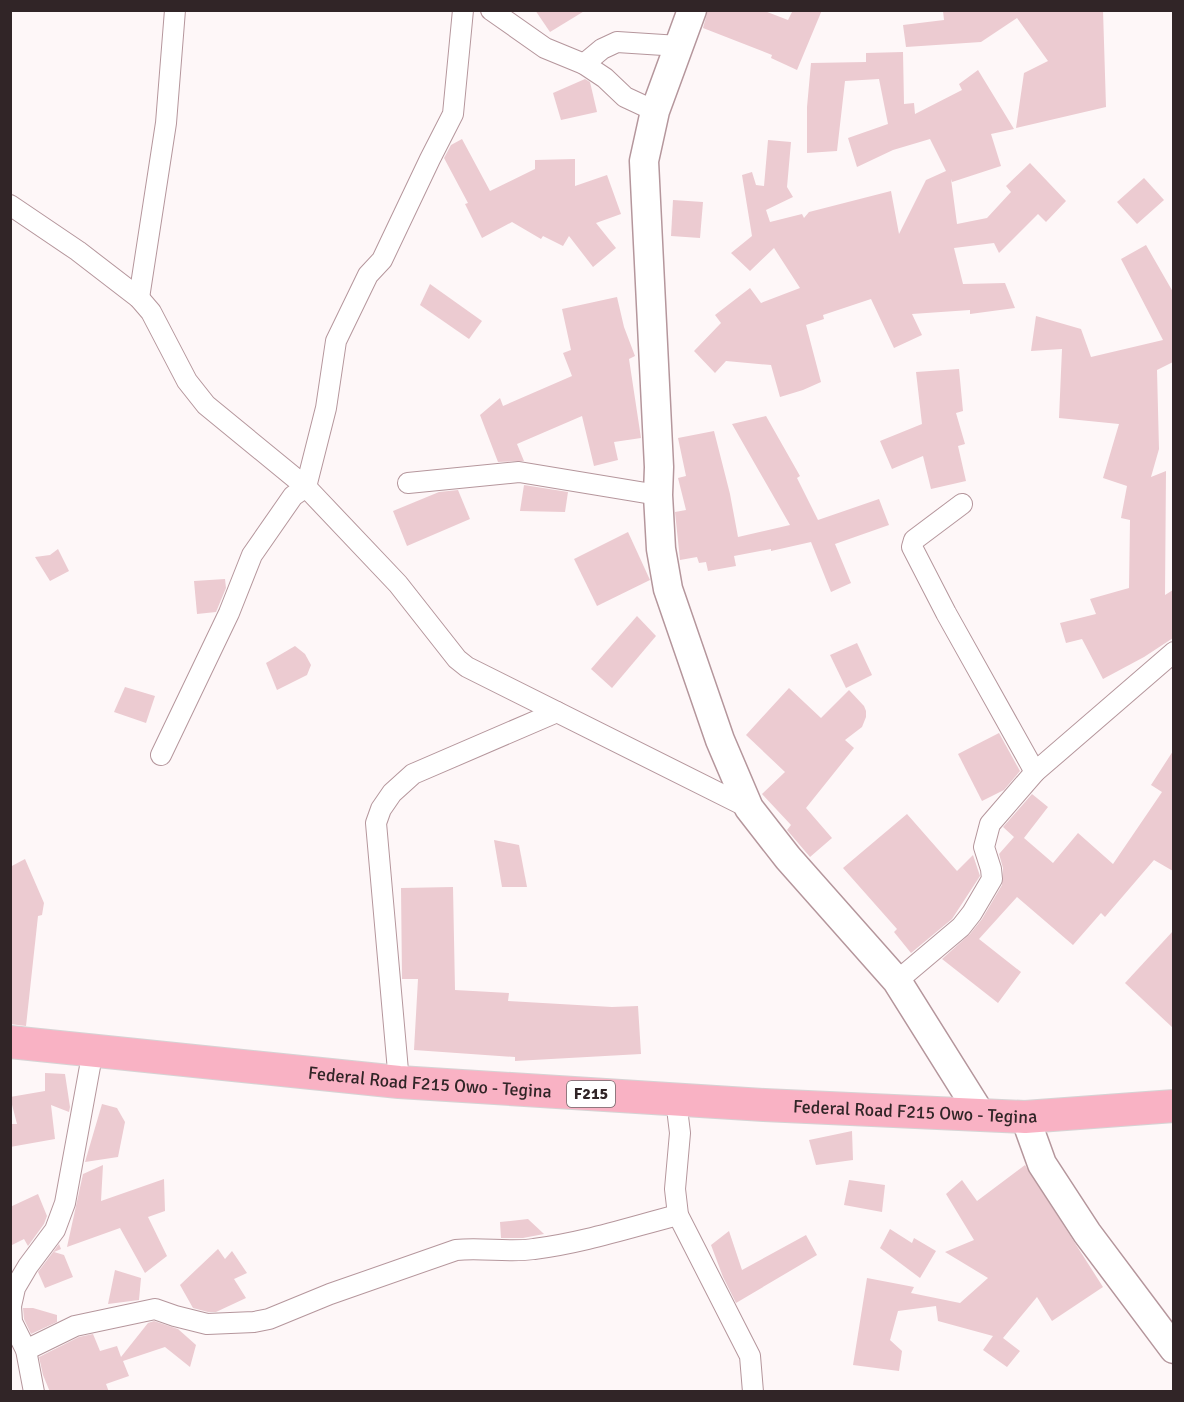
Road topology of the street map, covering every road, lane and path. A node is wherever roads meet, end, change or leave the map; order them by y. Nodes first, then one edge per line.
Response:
1 (175, 10) edge
2 (463, 10) edge
3 (491, 10) edge
4 (692, 10) edge
5 (679, 46) junction
6 (584, 64) junction
7 (655, 111) junction
8 (10, 205) edge
9 (139, 298) junction
10 (408, 483) dead end
11 (306, 487) junction
12 (658, 495) junction
13 (962, 504) dead end
14 (1173, 652) edge
15 (557, 711) junction
16 (161, 755) dead end
17 (1035, 772) junction
18 (749, 808) junction
19 (897, 981) junction
20 (10, 1042) edge
21 (93, 1050) junction
22 (399, 1082) junction
23 (676, 1100) junction
24 (1173, 1106) edge
25 (981, 1115) junction
26 (1025, 1117) junction
27 (678, 1215) junction
28 (1173, 1349) edge
29 (26, 1350) junction
30 (34, 1392) edge
31 (753, 1392) edge

1 - 9 street
2 - 11 street
3 - 6 street
4 - 5 street
5 - 6 street
5 - 7 street
6 - 7 street
7 - 12 street
8 - 9 street
9 - 11 street
10 - 12 street
11 - 15 street
11 - 16 street
12 - 18 street
13 - 17 street
14 - 17 street
15 - 18 street
15 - 22 street
17 - 19 street
18 - 19 street
19 - 25 street
20 - 21 main road, Federal Road F215 Owo - Tegina / F215
21 - 22 main road, Federal Road F215 Owo - Tegina / F215
21 - 29 street
22 - 23 main road, Federal Road F215 Owo - Tegina / F215
23 - 25 main road, Federal Road F215 Owo - Tegina / F215
23 - 27 street
24 - 26 main road, Federal Road F215 Owo - Tegina / F215
25 - 26 main road, Federal Road F215 Owo - Tegina / F215
26 - 28 street
27 - 29 street
27 - 31 street
29 - 30 street

